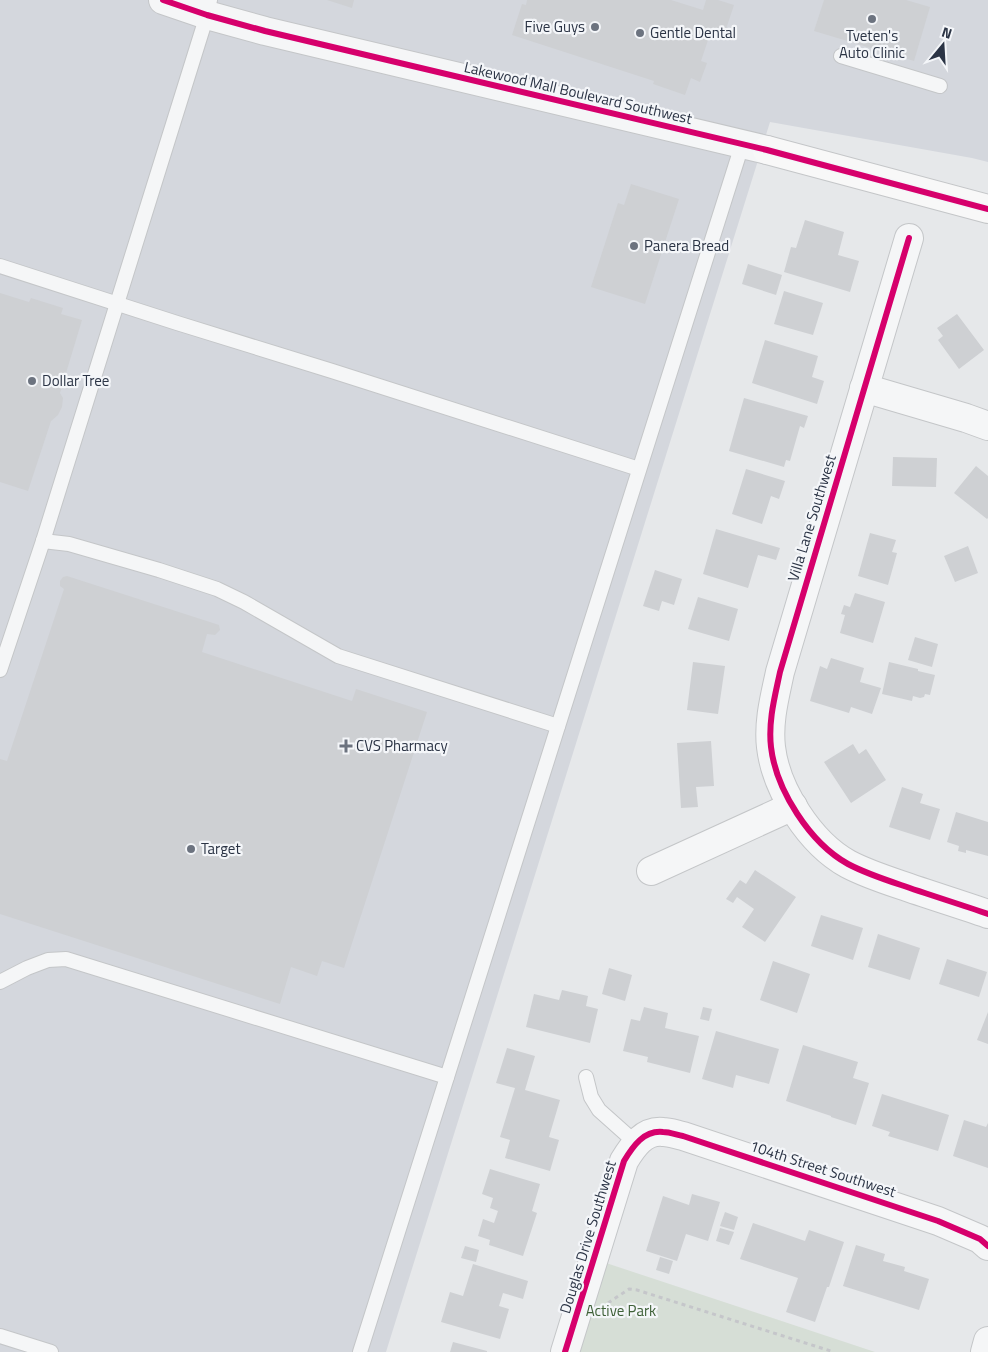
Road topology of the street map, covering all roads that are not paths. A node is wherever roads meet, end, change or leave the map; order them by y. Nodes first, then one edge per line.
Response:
1 (163, 0) edge
2 (208, 8) edge
3 (841, 56) dead end
4 (940, 86) dead end
5 (755, 148) junction
6 (988, 209) edge
7 (909, 238) dead end
8 (0, 266) edge
9 (117, 304) junction
10 (864, 388) junction
11 (988, 426) edge
12 (639, 469) junction
13 (43, 541) junction
14 (0, 670) edge
15 (558, 726) junction
16 (793, 806) junction
17 (651, 871) dead end
18 (988, 914) edge
19 (0, 982) edge
20 (447, 1077) junction
21 (586, 1077) dead end
22 (641, 1139) junction
23 (988, 1246) edge
24 (0, 1336) edge
25 (988, 1341) edge
26 (50, 1352) edge
27 (360, 1352) edge
28 (565, 1352) edge
29 (985, 1352) edge

1 - 2 street, Lakewood Mall Boulevard Southwest
2 - 5 street, Lakewood Mall Boulevard Southwest
2 - 9 lane
3 - 4 lane
5 - 6 street, Lakewood Mall Boulevard Southwest
5 - 12 lane
7 - 10 street, Villa Lane Southwest
8 - 9 lane
9 - 12 lane
9 - 13 lane
10 - 11 street
10 - 16 street, Villa Lane Southwest
12 - 15 lane
13 - 14 lane
13 - 15 lane
15 - 20 lane
16 - 17 street
16 - 18 street, Villa Lane Southwest
19 - 20 lane
20 - 27 lane
21 - 22 lane
22 - 23 street, 104th Street Southwest
22 - 28 street, Douglas Drive Southwest
24 - 26 lane
25 - 29 street

